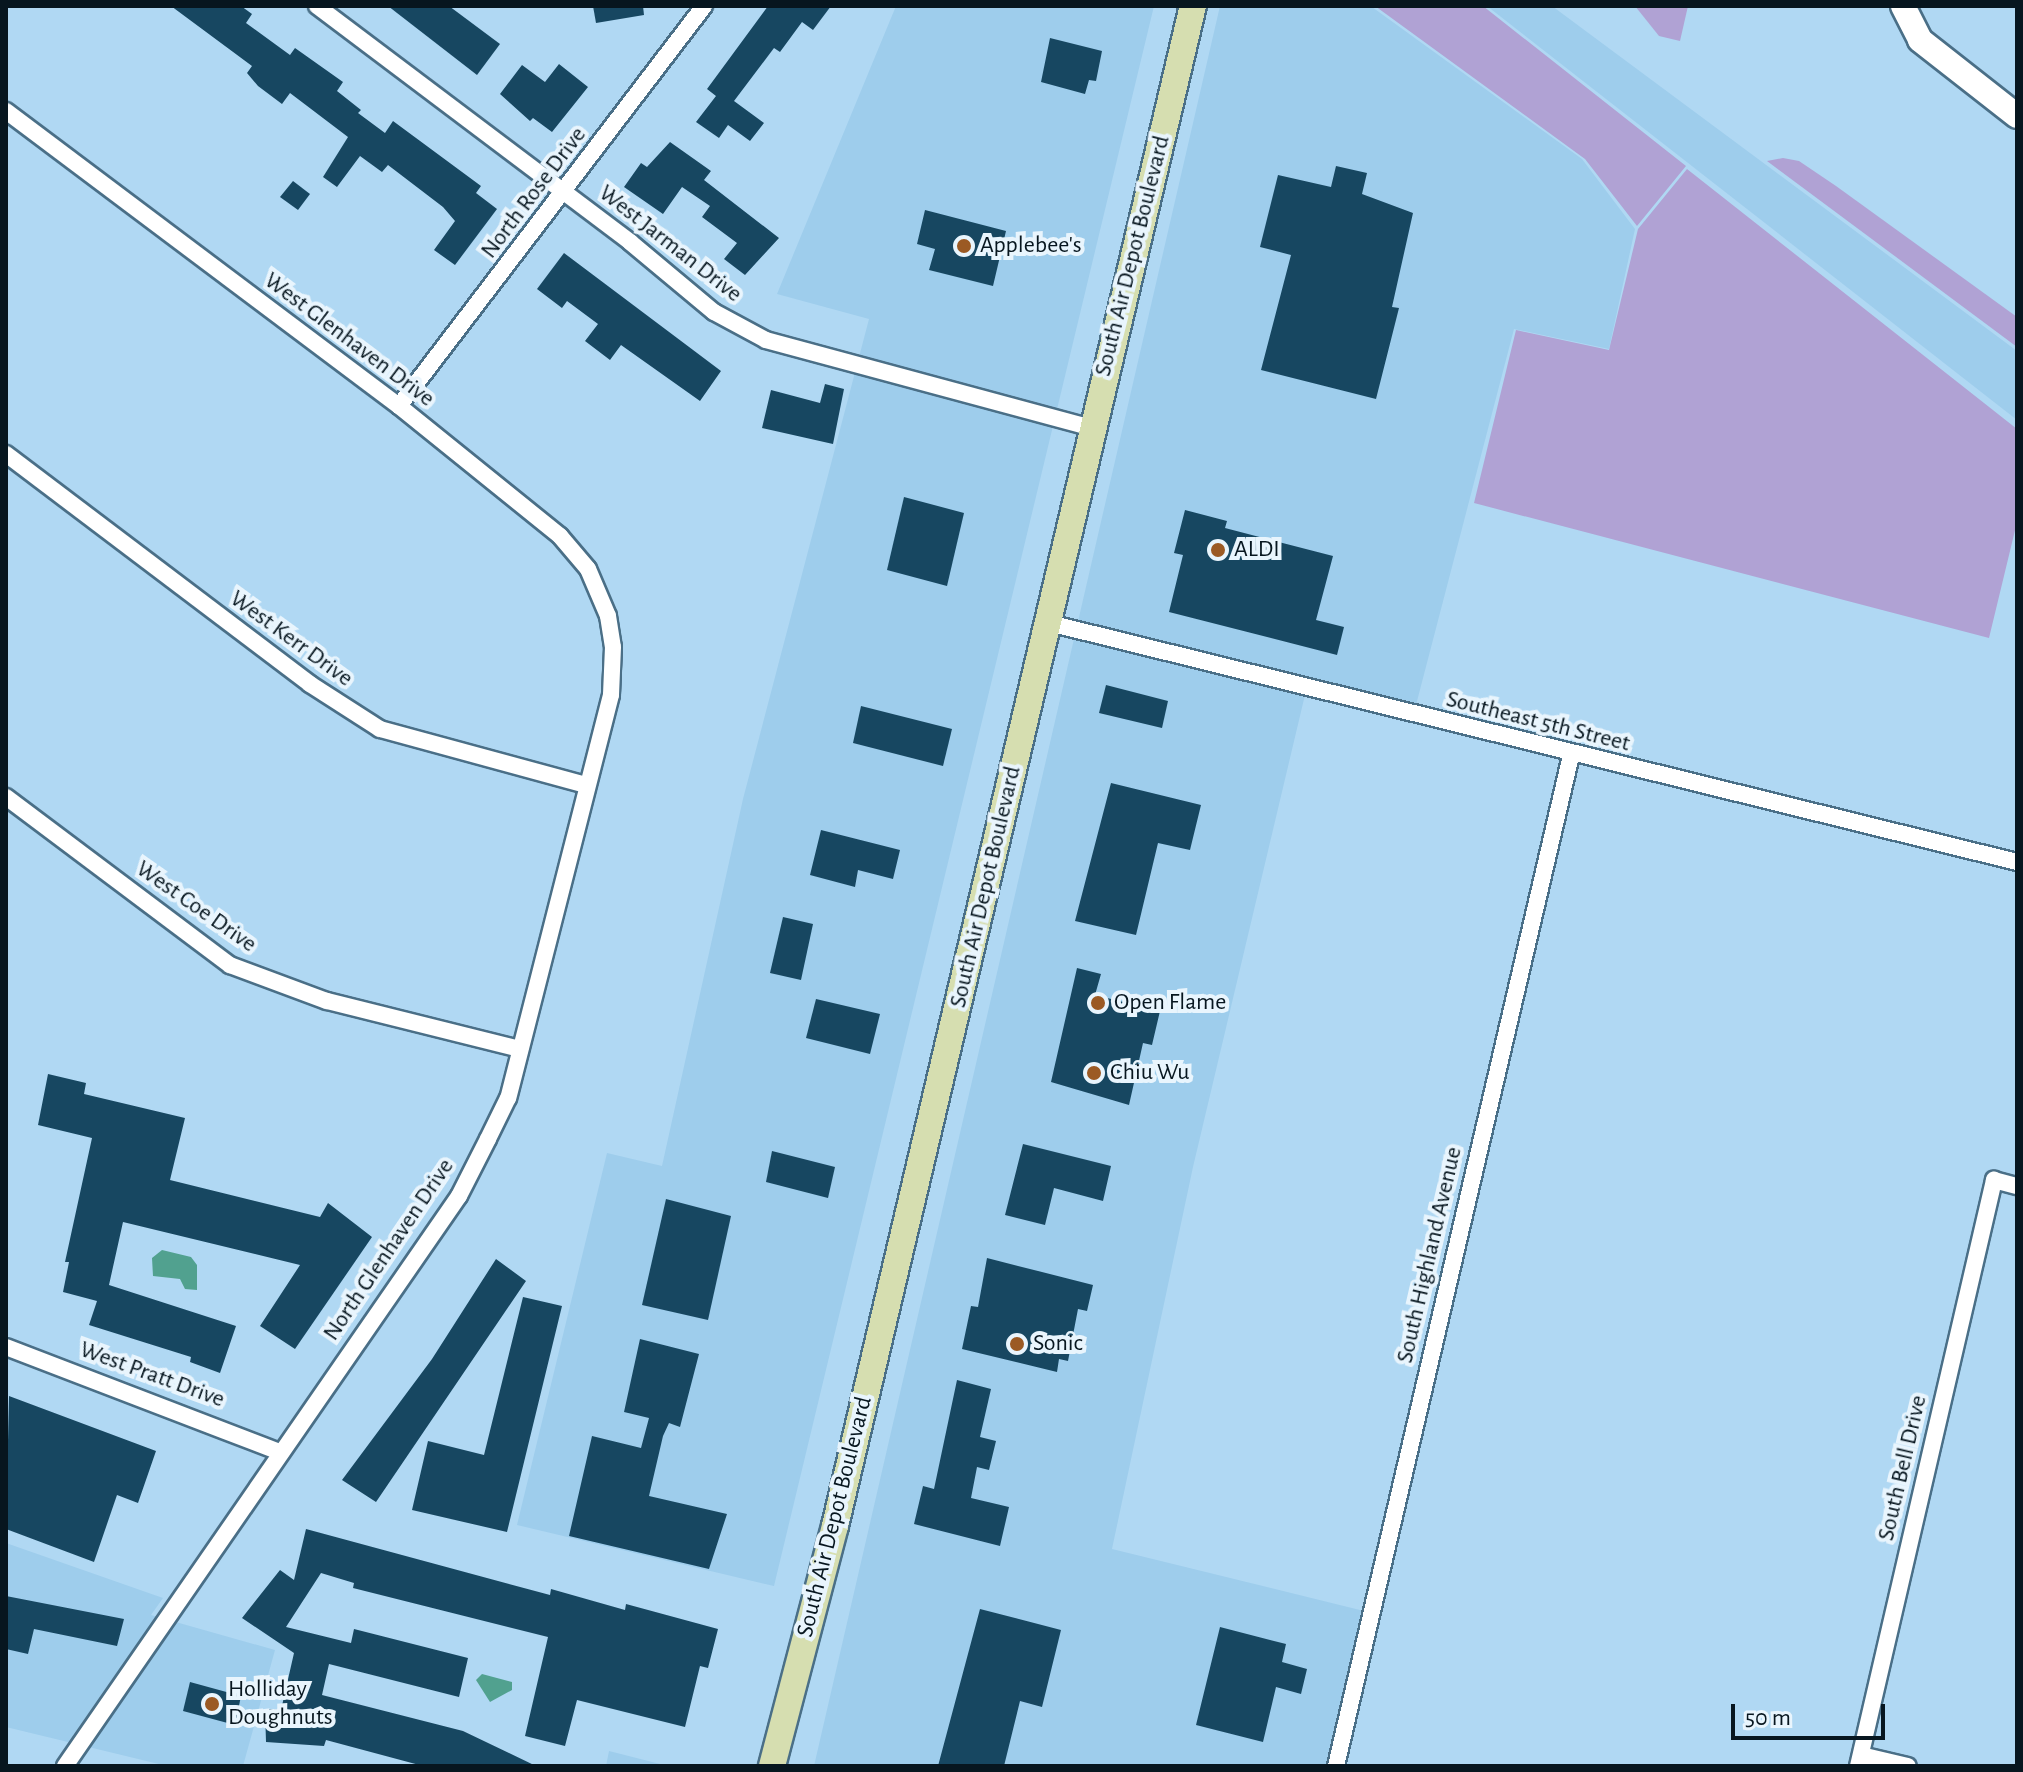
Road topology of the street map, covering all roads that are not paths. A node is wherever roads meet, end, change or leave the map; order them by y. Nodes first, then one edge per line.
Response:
1 (317, 6) edge
2 (704, 6) edge
3 (1193, 6) edge
4 (1903, 6) edge
5 (6, 111) edge
6 (2017, 116) edge
7 (565, 194) junction
8 (399, 406) junction
9 (1092, 428) junction
10 (6, 454) edge
11 (1049, 623) junction
12 (613, 647) joint
13 (1571, 755) junction
14 (586, 785) junction
15 (6, 797) edge
16 (2017, 862) edge
17 (520, 1049) junction
18 (2017, 1186) edge
19 (6, 1347) edge
20 (279, 1452) junction
21 (1860, 1760) edge
22 (65, 1766) edge
23 (772, 1766) edge
24 (1336, 1766) edge
25 (1908, 1766) edge

1 - 7 street, West Jarman Drive
2 - 7 street, North Rose Drive
3 - 9 main road, South Air Depot Boulevard
4 - 6 street
5 - 8 street, West Glenhaven Drive
7 - 8 street, North Rose Drive
7 - 9 street, West Jarman Drive
8 - 12 street, West Glenhaven Drive
9 - 11 main road, South Air Depot Boulevard
10 - 14 street, West Kerr Drive
11 - 13 street, Southeast 5th Street
11 - 23 main road, South Air Depot Boulevard
12 - 14 street, North Glenhaven Drive
13 - 16 street, Southeast 5th Street
13 - 24 street, South Highland Avenue
14 - 17 street, North Glenhaven Drive
15 - 17 street, West Coe Drive
17 - 20 street, North Glenhaven Drive
18 - 21 street, South Bell Drive
19 - 20 street, West Pratt Drive
20 - 22 street, North Glenhaven Drive
21 - 25 street

